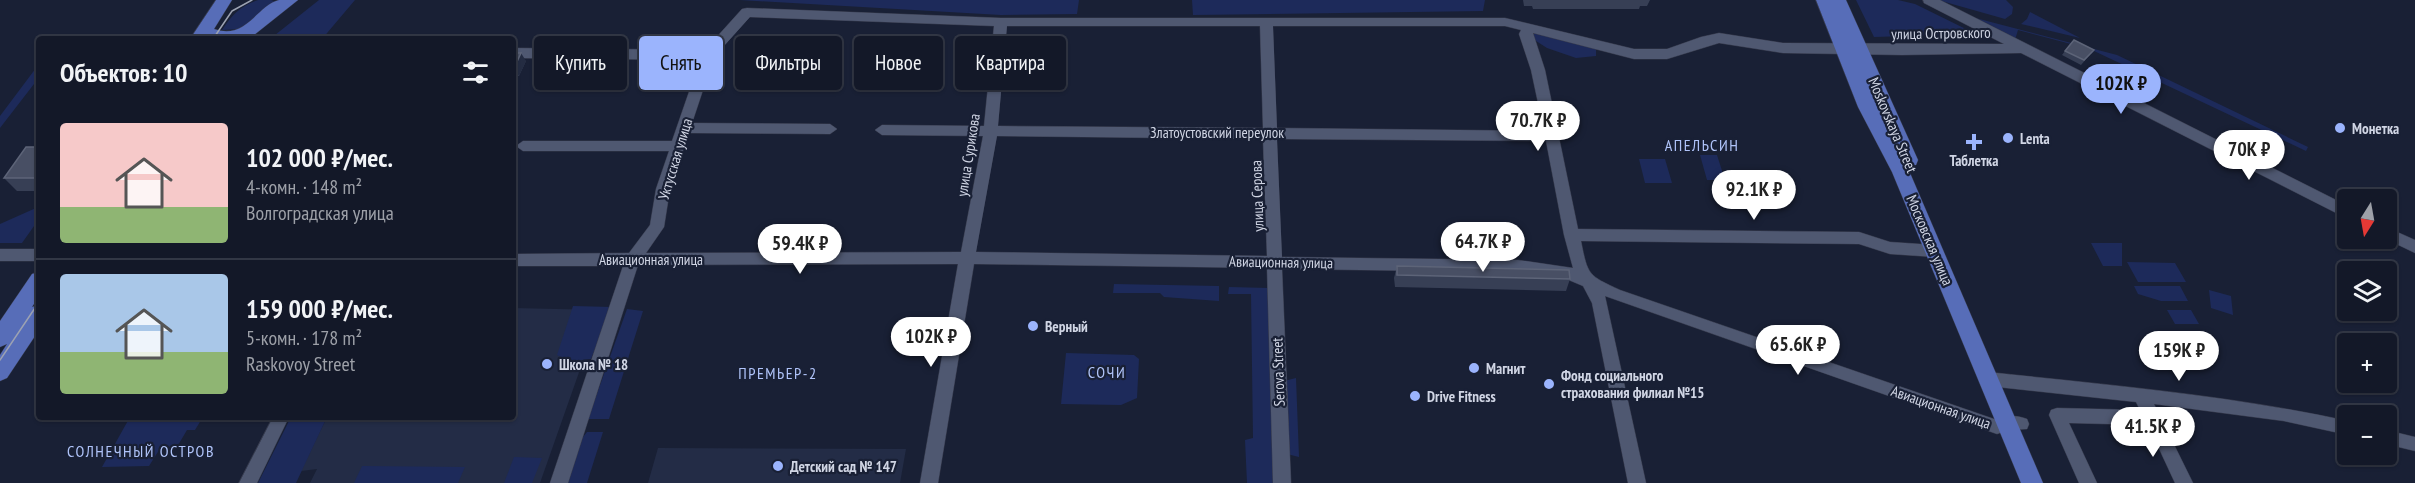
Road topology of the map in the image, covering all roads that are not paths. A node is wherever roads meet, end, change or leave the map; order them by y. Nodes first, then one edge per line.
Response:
1 (224, 0) edge
2 (290, 0) edge
3 (1824, 0) edge
4 (1838, 0) edge
5 (1929, 0) edge
6 (747, 12) joint
7 (1266, 21) junction
8 (1001, 22) junction
9 (1529, 27) junction
10 (201, 35) edge
11 (242, 36) edge
12 (723, 38) edge
13 (2022, 48) junction
14 (1852, 49) junction
15 (516, 53) edge
16 (639, 54) edge
17 (697, 90) edge
18 (685, 128) junction
19 (830, 129) dead end
20 (882, 130) dead end
21 (991, 130) junction
22 (1271, 132) junction
23 (1551, 136) junction
24 (523, 146) dead end
25 (677, 147) junction
26 (2337, 207) edge
27 (1571, 235) junction
28 (2397, 238) edge
29 (2415, 247) edge
30 (1935, 251) junction
31 (0, 255) edge
32 (36, 255) edge
33 (966, 258) junction
34 (633, 259) junction
35 (516, 260) edge
36 (1276, 261) junction
37 (1584, 280) junction
38 (36, 284) edge
39 (36, 318) edge
40 (0, 338) edge
41 (0, 372) edge
42 (1996, 379) junction
43 (2140, 395) junction
44 (2153, 418) junction
45 (280, 420) edge
46 (2014, 424) junction
47 (2337, 426) edge
48 (2397, 440) edge
49 (2415, 444) edge
50 (248, 483) edge
51 (559, 483) edge
52 (929, 483) edge
53 (1282, 483) edge
54 (1636, 483) edge
55 (2032, 483) edge
56 (2046, 483) edge
57 (2088, 483) edge
58 (2184, 483) edge

1 - 10 main road
2 - 11 main road
3 - 14 main road, Московская улица
4 - 14 main road, Moskovskaya Street
5 - 13 street
6 - 8 street, улица Островского
6 - 12 street, Уктусская улица
7 - 8 street, улица Островского
7 - 9 street, улица Островского
7 - 22 street, улица Серова
8 - 21 street, улица Сурикова
9 - 14 street, улица Островского
9 - 23 street
13 - 14 street, улица Островского
13 - 26 street
14 - 30 main road, Московская улица
14 - 42 main road, Moskovskaya Street
15 - 16 street
17 - 18 street, Уктусская улица
18 - 19 street
18 - 25 street, Уктусская улица
20 - 21 street, Златоустовский переулок
21 - 22 street, Златоустовский переулок
21 - 33 street, улица Сурикова
22 - 23 street, Златоустовский переулок
22 - 36 street, улица Серова
23 - 27 street
24 - 25 street
25 - 34 street, Уктусская улица
27 - 30 street
27 - 37 street
28 - 29 street
30 - 42 main road, Московская улица
31 - 32 street
33 - 34 street, Авиационная улица
33 - 36 street, Авиационная улица
33 - 52 street, улица Сурикова
34 - 35 street, Авиационная улица
34 - 51 street, Уктусская улица
36 - 37 street, Авиационная улица
36 - 53 street, Serova Street
37 - 46 street, Авиационная улица
37 - 54 street
38 - 40 main road
39 - 41 main road
42 - 43 street
42 - 46 main road, Moskovskaya Street
43 - 44 street
43 - 47 street
44 - 57 street
44 - 58 street
45 - 50 street
46 - 55 main road
46 - 56 main road, Moskovskaya Street
48 - 49 street

